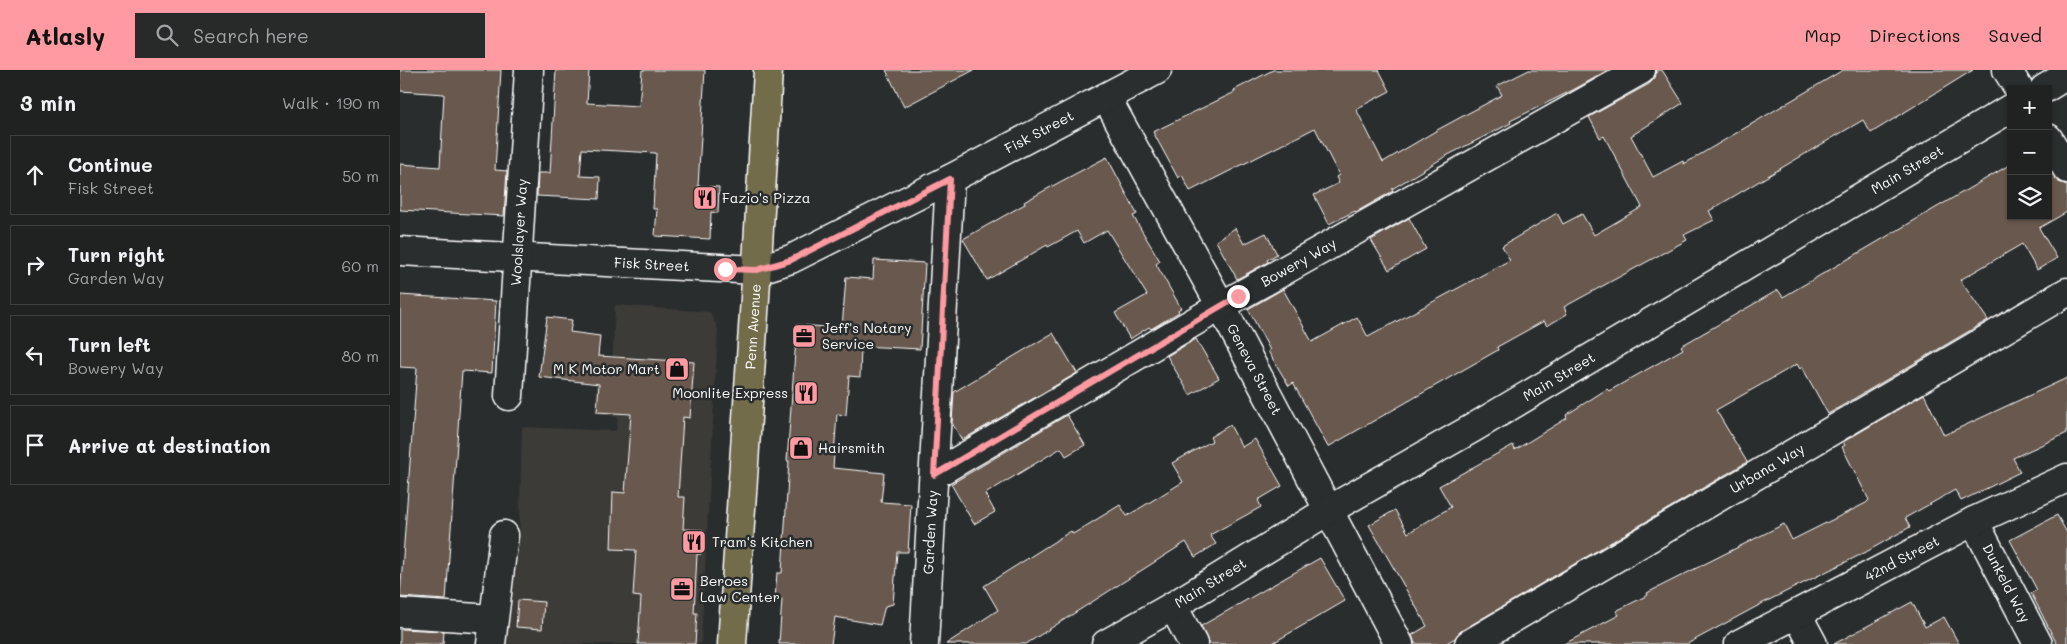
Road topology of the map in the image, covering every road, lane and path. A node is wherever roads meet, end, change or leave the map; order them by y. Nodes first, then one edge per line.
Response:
1 (529, 70) edge
2 (768, 70) edge
3 (1157, 70) edge
4 (1641, 70) edge
5 (2007, 70) edge
6 (2067, 75) edge
7 (2016, 85) edge
8 (2051, 85) edge
9 (1106, 97) junction
10 (2007, 110) edge
11 (2052, 145) edge
12 (2067, 169) edge
13 (950, 179) junction
14 (400, 251) edge
15 (517, 257) junction
16 (757, 270) junction
17 (2067, 292) edge
18 (1221, 306) junction
19 (509, 396) dead end
20 (934, 475) junction
21 (2067, 478) edge
22 (1329, 510) junction
23 (1974, 521) junction
24 (504, 535) dead end
25 (1173, 606) junction
26 (400, 613) edge
27 (1797, 614) junction
28 (492, 632) edge
29 (732, 644) edge
30 (924, 644) edge
31 (1106, 644) edge
32 (1193, 644) edge
33 (1399, 644) edge
34 (1469, 644) edge
35 (1739, 644) edge
36 (1813, 644) edge
37 (2038, 644) edge

1 - 15 street, Woolslayer Way
2 - 16 main road, Penn Avenue
3 - 9 street, Fisk Street
4 - 18 street, Bowery Way
5 - 7 street
6 - 8 street
9 - 13 street, Fisk Street
9 - 18 street, Geneva Street
10 - 22 street, Main Street
11 - 12 street
13 - 16 street, Fisk Street
13 - 20 street, Garden Way
14 - 15 street, Fisk Street
15 - 16 street, Fisk Street
15 - 19 street, Woolslayer Way
16 - 29 main road, Penn Avenue
17 - 34 street, Urbana Way
18 - 20 street, Bowery Way
18 - 22 street, Geneva Street
20 - 30 street, Garden Way
21 - 23 street, 42nd Street
22 - 25 street, Main Street
22 - 33 street, Geneva Street
23 - 27 street, 42nd Street
23 - 37 street, Dunkeld Way
24 - 28 street
25 - 31 street, Main Street
25 - 32 street
26 - 28 street
27 - 35 street, 42nd Street
27 - 36 street

